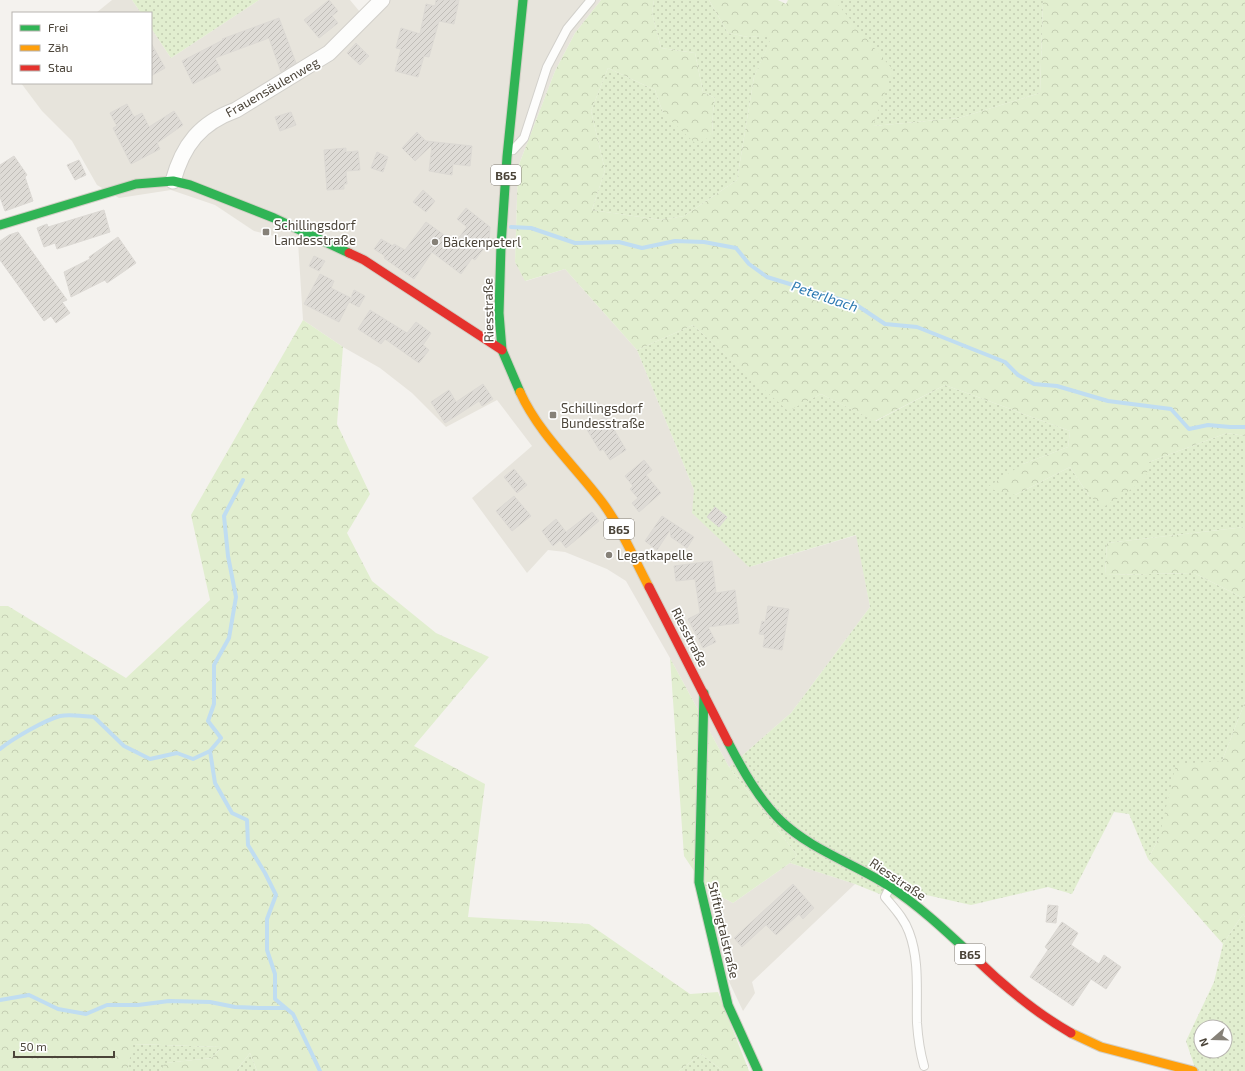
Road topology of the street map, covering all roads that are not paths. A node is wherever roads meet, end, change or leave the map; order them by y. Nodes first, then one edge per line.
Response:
1 (382, 0) edge
2 (523, 0) edge
3 (591, 0) edge
4 (507, 157) junction
5 (173, 181) junction
6 (0, 225) edge
7 (502, 350) junction
8 (704, 693) junction
9 (890, 888) junction
10 (924, 1066) dead end
11 (758, 1071) edge
12 (1192, 1071) edge

1 - 5 street, Frauensäulenweg
2 - 4 main road, Riesstraße / B65
3 - 4 lane
4 - 7 main road, Riesstraße / B65
5 - 6 main road
5 - 7 main road
7 - 8 main road, Riesstraße / B65
8 - 9 main road, Riesstraße / B65
8 - 11 main road, Stiftingtalstraße
9 - 10 lane
9 - 12 main road, Riesstraße / B65

